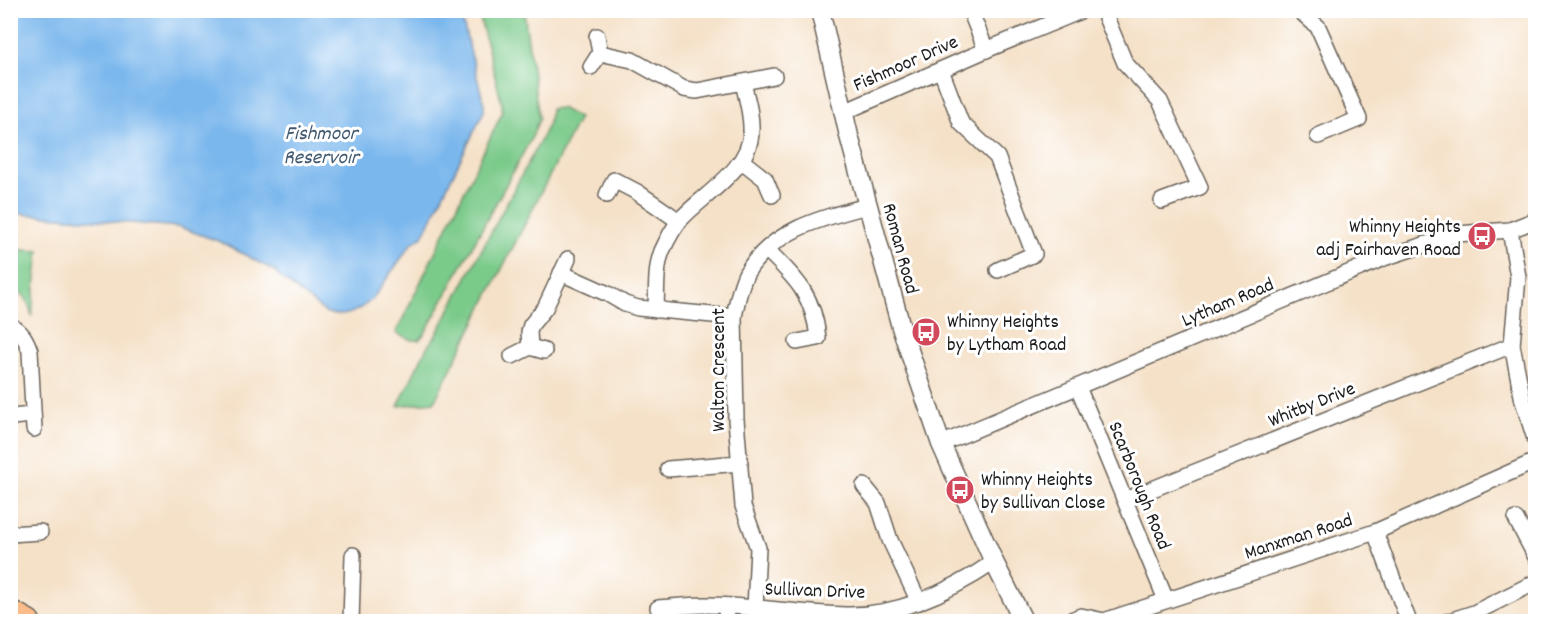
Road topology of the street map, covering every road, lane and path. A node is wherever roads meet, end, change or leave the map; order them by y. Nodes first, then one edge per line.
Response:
1 (820, 10) edge
2 (970, 10) edge
3 (1083, 10) edge
4 (1103, 10) edge
5 (1299, 10) edge
6 (597, 36) dead end
7 (986, 50) junction
8 (600, 53) junction
9 (591, 67) dead end
10 (941, 70) junction
11 (774, 76) dead end
12 (743, 83) junction
13 (844, 112) junction
14 (1318, 136) dead end
15 (742, 161) junction
16 (607, 195) dead end
17 (772, 195) dead end
18 (1162, 201) dead end
19 (867, 206) junction
20 (1536, 220) edge
21 (679, 221) junction
22 (1510, 230) junction
23 (767, 250) junction
24 (998, 270) dead end
25 (656, 310) junction
26 (734, 317) junction
27 (10, 325) edge
28 (797, 342) dead end
29 (1512, 345) junction
30 (512, 356) dead end
31 (1078, 387) junction
32 (11, 417) edge
33 (1536, 442) edge
34 (940, 444) junction
35 (1536, 461) edge
36 (740, 463) junction
37 (668, 469) dead end
38 (864, 486) dead end
39 (1125, 500) junction
40 (1516, 519) dead end
41 (40, 532) dead end
42 (1375, 532) junction
43 (10, 534) edge
44 (353, 555) dead end
45 (1536, 557) edge
46 (994, 562) junction
47 (1536, 582) edge
48 (1166, 600) junction
49 (919, 602) junction
50 (727, 606) junction
51 (658, 608) dead end
52 (755, 608) junction
53 (10, 612) edge
54 (847, 619) edge
55 (28, 621) edge
56 (351, 621) edge
57 (726, 621) edge
58 (1024, 621) edge
59 (1066, 621) edge
60 (1409, 621) edge
61 (1446, 621) edge

1 - 13 street, Roman Road
2 - 7 street
3 - 7 street, Fishmoor Drive
4 - 18 street
5 - 14 street
6 - 8 street
7 - 10 street, Fishmoor Drive
8 - 9 street
8 - 12 street
10 - 13 street, Fishmoor Drive
10 - 24 street
11 - 12 street
12 - 15 street
13 - 19 street, Roman Road
15 - 17 street
15 - 21 street
16 - 21 street
19 - 23 street, Walton Crescent
19 - 34 street, Roman Road
20 - 22 street, Lytham Road
21 - 25 street
22 - 29 street
22 - 31 street, Lytham Road
23 - 26 street, Walton Crescent
23 - 28 street
25 - 26 street
25 - 30 street
26 - 36 street, Walton Crescent
27 - 32 street
29 - 33 street
29 - 39 street, Whitby Drive
31 - 34 street, Lytham Road
31 - 39 street, Scarborough Road
34 - 46 street, Roman Road
35 - 42 street, Manxman Road
36 - 37 street
36 - 52 street, Walton Crescent
38 - 49 street
39 - 48 street, Scarborough Road
40 - 45 street
41 - 43 street
42 - 48 street, Manxman Road
42 - 60 street
44 - 56 street
46 - 49 street, Sullivan Drive
46 - 58 street, Roman Road
47 - 61 street
48 - 59 street, Manxman Road
49 - 54 street, Sullivan Drive
50 - 51 street, Sullivan Drive
50 - 52 street, Sullivan Drive
50 - 57 street
52 - 54 street, Sullivan Drive
53 - 55 highway

